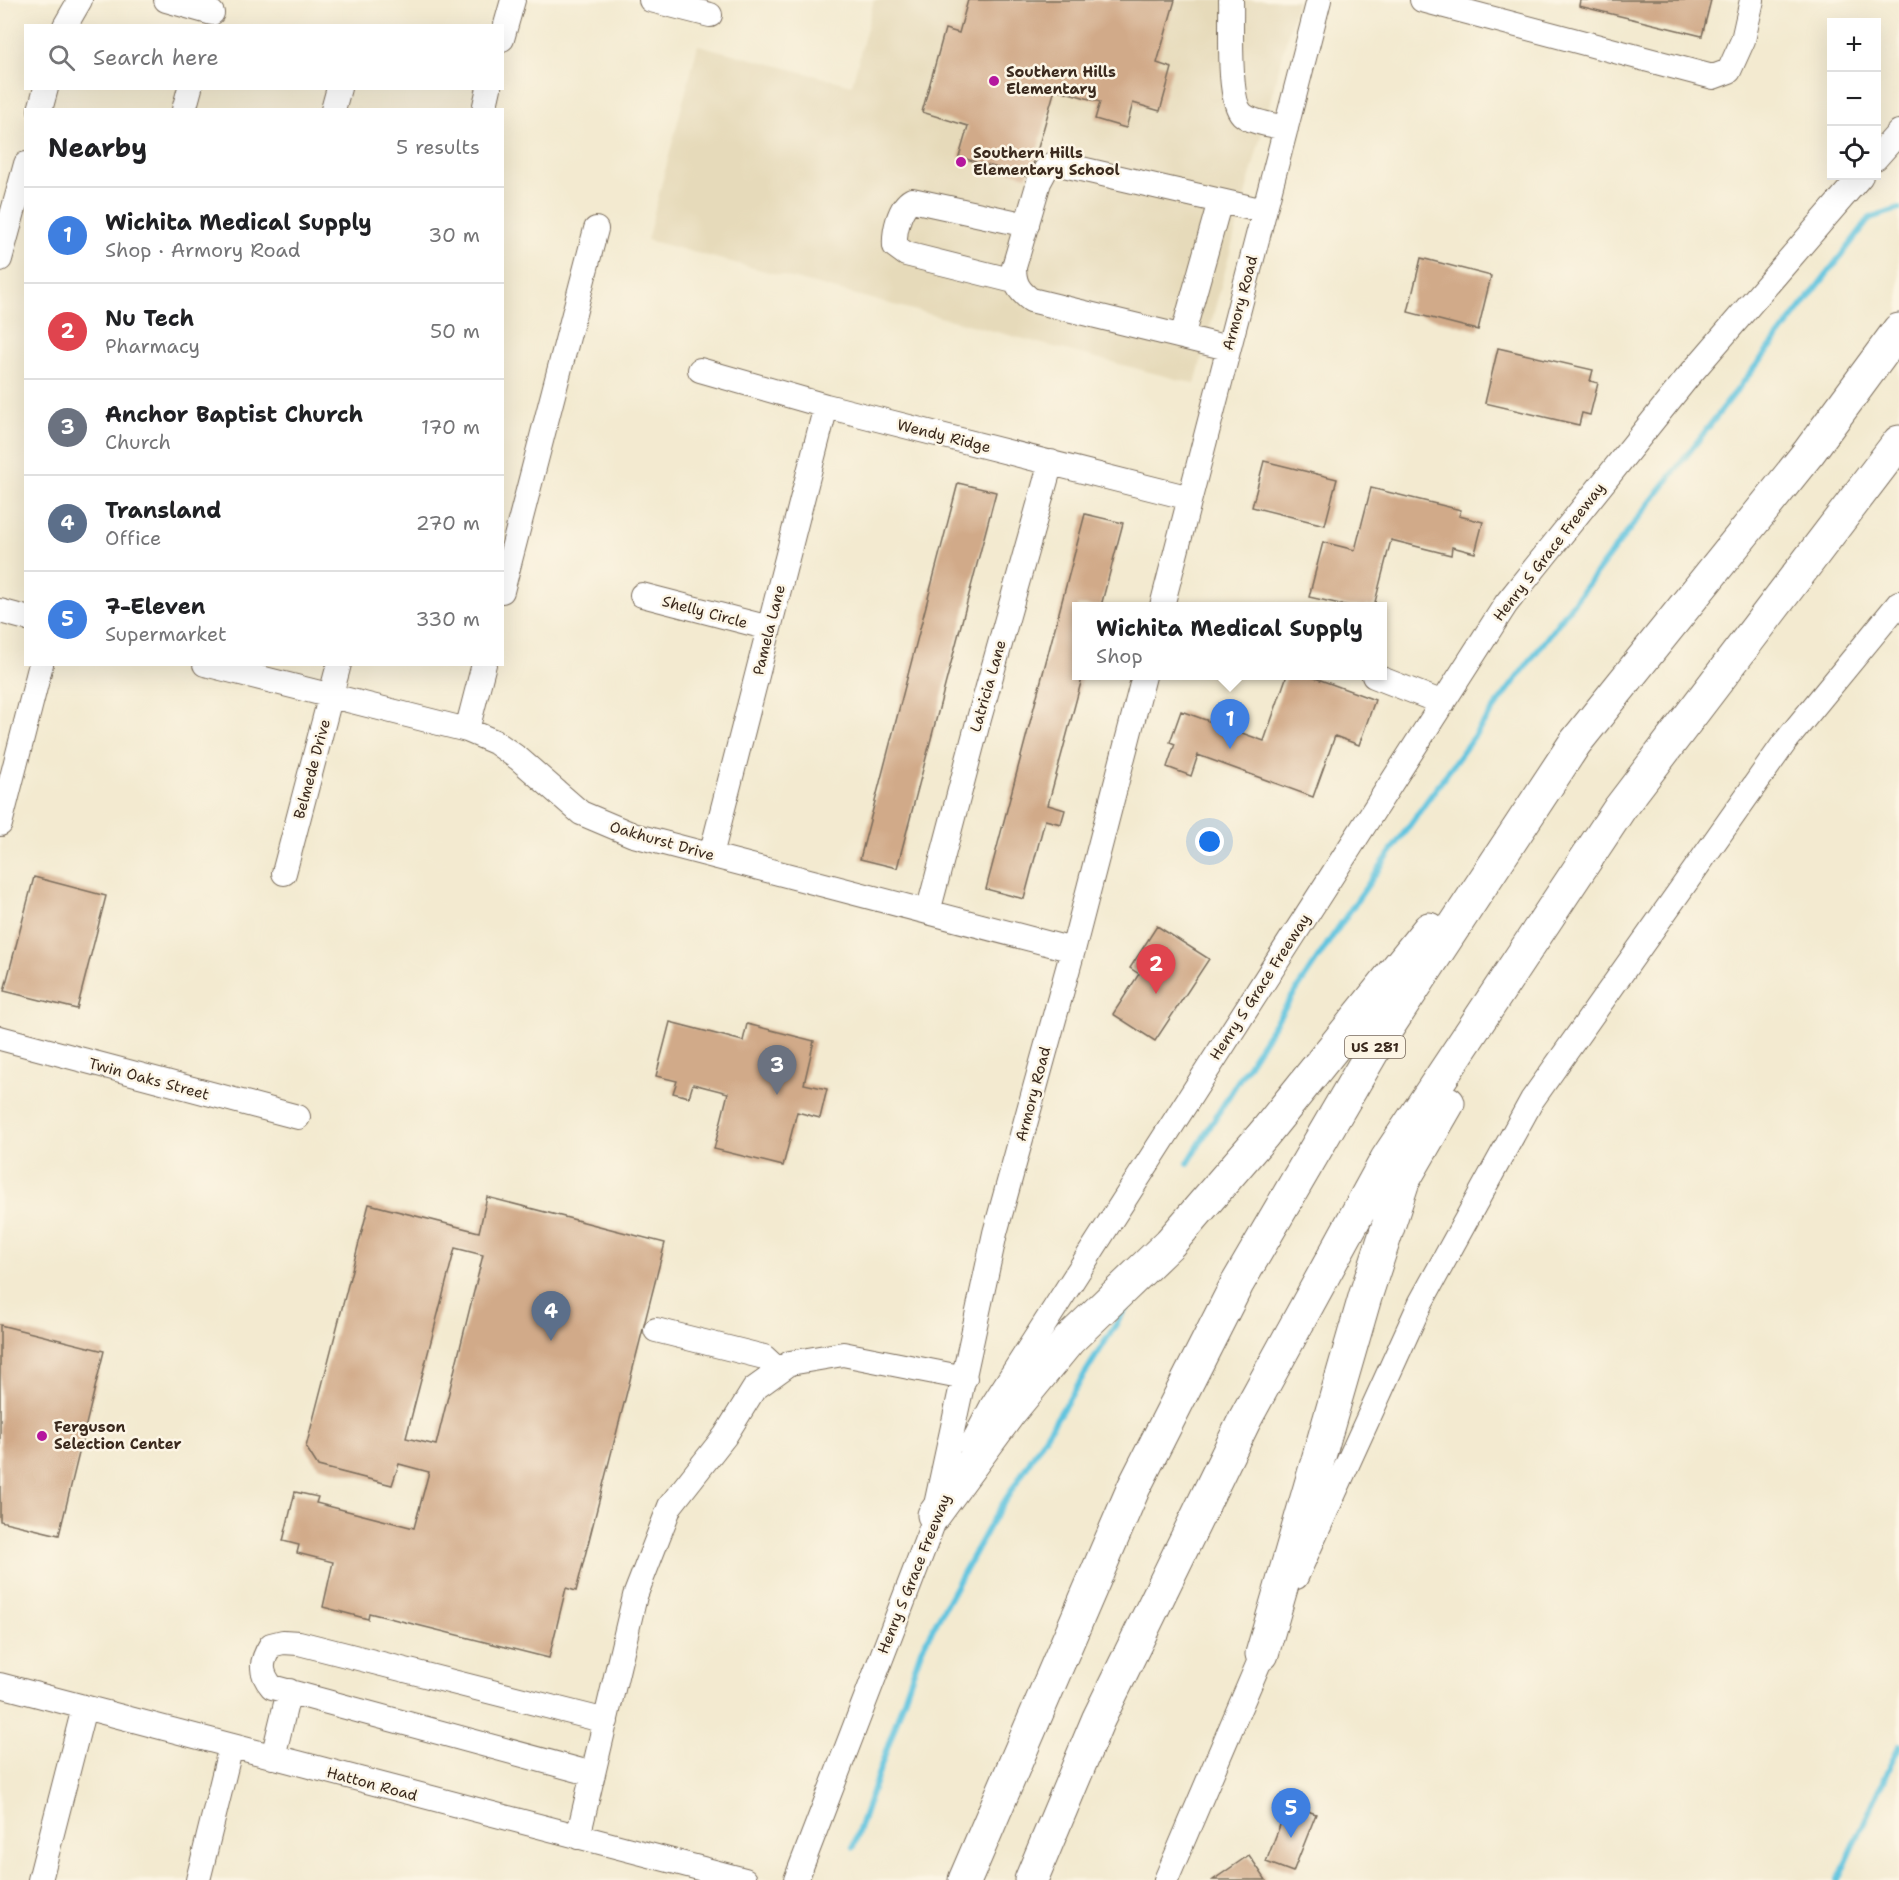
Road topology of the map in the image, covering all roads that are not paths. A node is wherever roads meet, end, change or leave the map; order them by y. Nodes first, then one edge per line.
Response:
1 (80, 0) edge
2 (166, 0) edge
3 (513, 0) edge
4 (651, 0) edge
5 (1231, 0) edge
6 (1319, 0) edge
7 (1422, 0) edge
8 (1752, 0) edge
9 (212, 13) edge
10 (710, 15) dead end
11 (66, 24) edge
12 (504, 32) edge
13 (45, 90) edge
14 (189, 90) edge
15 (338, 90) edge
16 (489, 90) edge
17 (41, 108) edge
18 (185, 108) edge
19 (334, 108) edge
20 (484, 108) edge
21 (1286, 128) junction
22 (1899, 132) edge
23 (1881, 152) edge
24 (24, 171) edge
25 (1858, 180) edge
26 (1220, 201) junction
27 (1264, 211) junction
28 (1026, 225) junction
29 (596, 229) dead end
30 (0, 259) edge
31 (1014, 281) junction
32 (1895, 333) edge
33 (1182, 337) junction
34 (1228, 348) junction
35 (700, 370) dead end
36 (826, 406) junction
37 (1899, 442) edge
38 (1051, 462) junction
39 (1190, 498) junction
40 (504, 583) edge
41 (642, 595) dead end
42 (1168, 602) edge
43 (1899, 603) edge
44 (0, 611) edge
45 (24, 617) edge
46 (769, 628) junction
47 (40, 666) edge
48 (214, 666) edge
49 (338, 666) edge
50 (483, 666) edge
51 (1143, 680) edge
52 (1386, 680) edge
53 (330, 697) junction
54 (1443, 703) junction
55 (467, 730) junction
56 (1575, 743) junction
57 (1620, 808) junction
58 (0, 824) edge
59 (711, 855) junction
60 (284, 873) dead end
61 (928, 912) junction
62 (1073, 950) junction
63 (0, 1038) edge
64 (298, 1117) dead end
65 (656, 1330) dead end
66 (779, 1371) junction
67 (965, 1378) junction
68 (934, 1515) junction
69 (1262, 1654) junction
70 (0, 1685) edge
71 (289, 1691) junction
72 (84, 1708) junction
73 (606, 1722) junction
74 (231, 1746) junction
75 (273, 1757) junction
76 (593, 1773) junction
77 (578, 1837) junction
78 (1035, 1871) edge
79 (40, 1880) edge
80 (198, 1880) edge
81 (745, 1880) edge
82 (796, 1880) edge
83 (965, 1880) edge
84 (1166, 1880) edge

1 - 11 street
2 - 9 street
3 - 12 street
4 - 10 street
5 - 21 street
6 - 21 street, Armory Road
7 - 8 street
13 - 17 street
14 - 18 street
15 - 19 street
16 - 20 street
21 - 27 street, Armory Road
22 - 23 street
24 - 30 street
25 - 54 street, Henry S Grace Freeway
26 - 27 street
26 - 28 street
26 - 33 street
27 - 34 street, Armory Road
28 - 31 street
28 - 31 street
29 - 40 street
31 - 33 street
32 - 56 highway, US 281
33 - 34 street
34 - 39 street, Armory Road
35 - 36 street, Wendy Ridge
36 - 38 street, Wendy Ridge
36 - 46 street, Pamela Lane
37 - 57 highway
38 - 39 street, Wendy Ridge
38 - 61 street, Latricia Lane
39 - 42 street, Armory Road
41 - 46 street, Shelly Circle
43 - 69 street
44 - 45 street
46 - 59 street, Pamela Lane
47 - 58 street
48 - 53 street, Oakhurst Drive
49 - 53 street, Belmede Drive
50 - 55 street
51 - 62 street, Armory Road
52 - 54 street
53 - 55 street, Oakhurst Drive
53 - 60 street, Belmede Drive
54 - 68 street, Henry S Grace Freeway
55 - 59 street, Oakhurst Drive
56 - 68 highway
56 - 83 highway, US 281
57 - 69 highway
57 - 78 highway
59 - 61 street, Oakhurst Drive
61 - 62 street, Oakhurst Drive
62 - 67 street, Armory Road
63 - 64 street, Twin Oaks Street
65 - 66 street
66 - 67 street
66 - 73 street
67 - 68 street, Armory Road
68 - 82 street, Henry S Grace Freeway
69 - 84 street
70 - 72 street, Hatton Road
71 - 73 street
71 - 75 street
71 - 76 street
72 - 74 street, Hatton Road
72 - 79 street
73 - 76 street
74 - 75 street, Hatton Road
74 - 80 street
75 - 77 street, Hatton Road
76 - 77 street
77 - 81 street, Hatton Road

